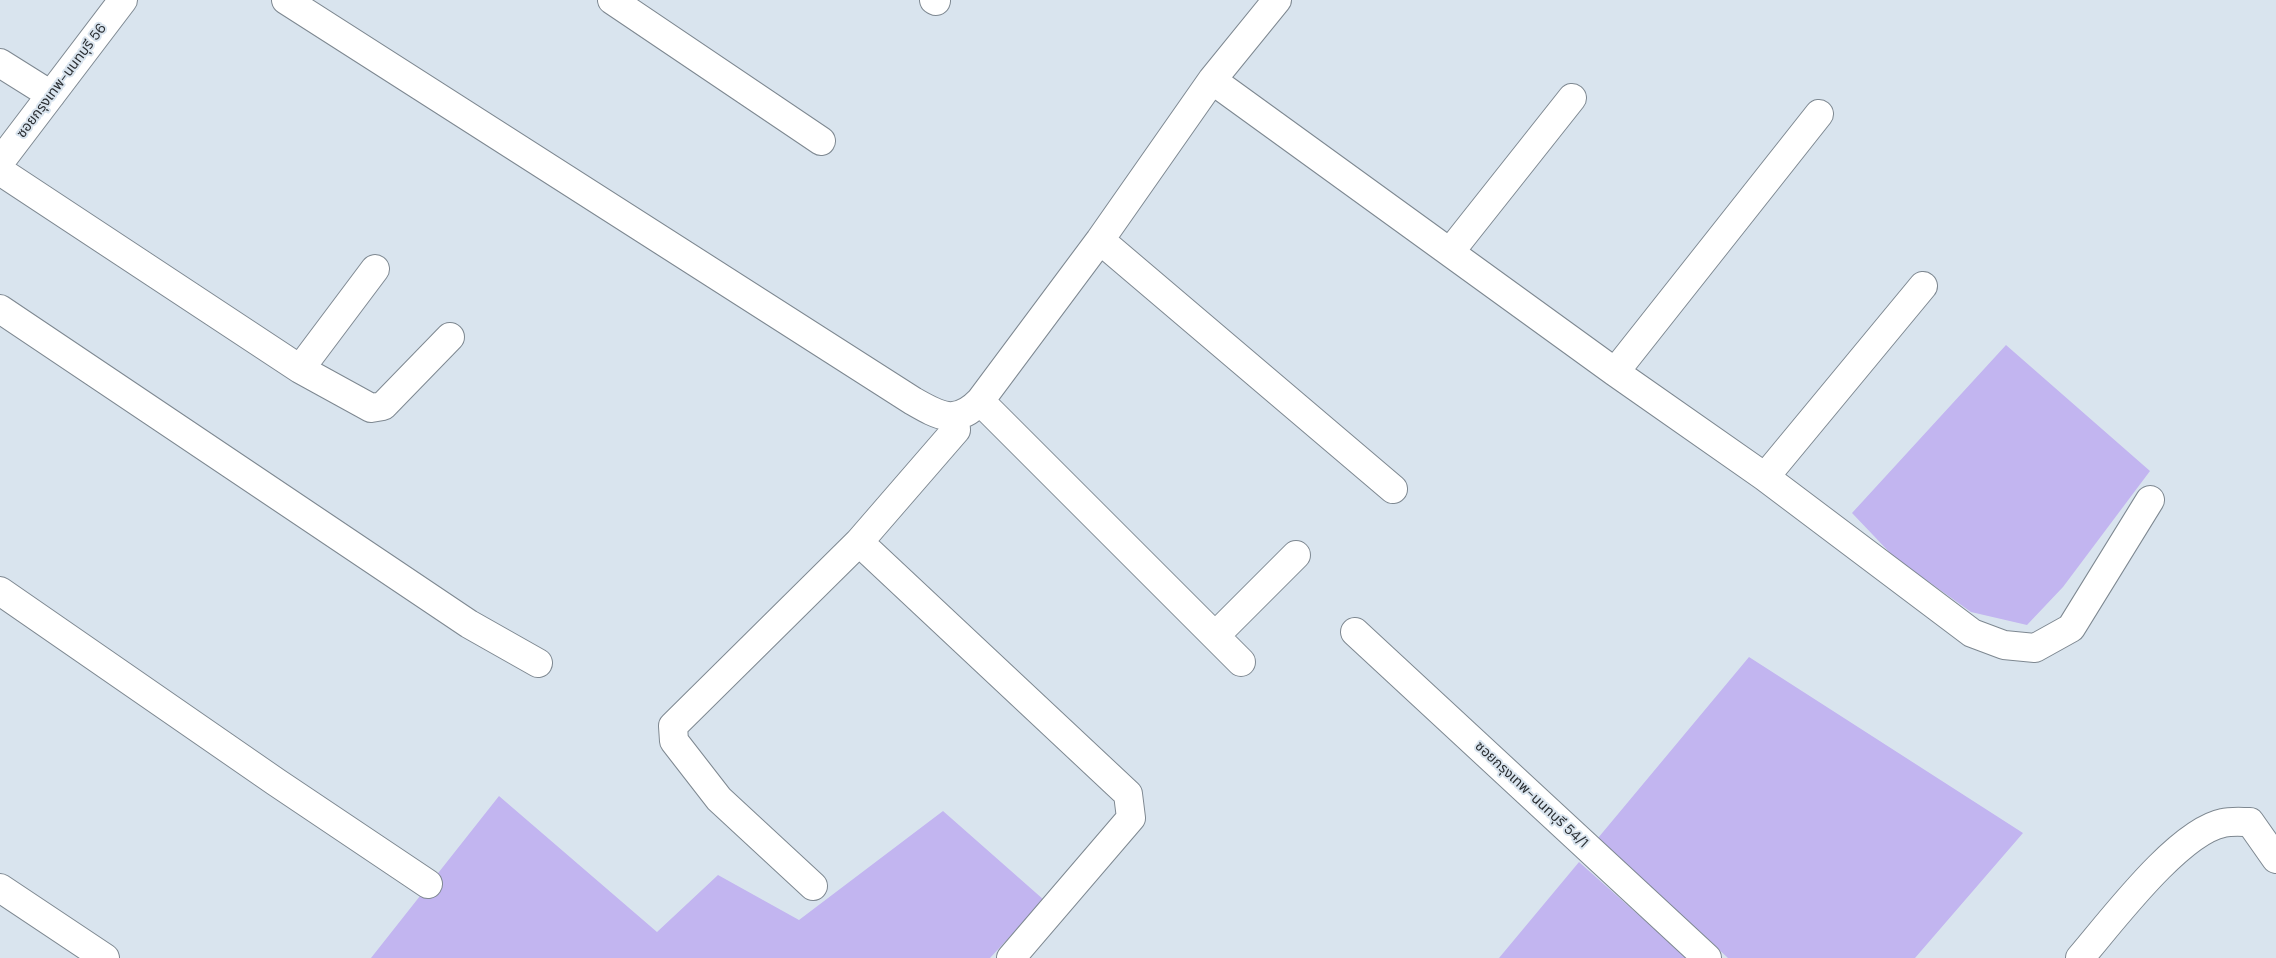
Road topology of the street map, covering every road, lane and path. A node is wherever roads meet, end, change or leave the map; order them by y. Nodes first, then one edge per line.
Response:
1 (123, 0) edge
2 (286, 0) edge
3 (612, 0) edge
4 (1277, 0) edge
5 (0, 63) edge
6 (1212, 80) junction
7 (50, 95) junction
8 (1572, 98) dead end
9 (1819, 114) dead end
10 (821, 140) dead end
11 (0, 162) edge
12 (0, 171) edge
13 (1100, 240) junction
14 (1450, 252) junction
15 (374, 269) dead end
16 (1923, 286) dead end
17 (0, 309) edge
18 (450, 336) dead end
19 (300, 369) junction
20 (1615, 372) junction
21 (980, 401) junction
22 (956, 416) junction
23 (1765, 477) junction
24 (1393, 489) dead end
25 (2150, 500) dead end
26 (860, 542) junction
27 (1296, 555) dead end
28 (0, 591) edge
29 (1354, 632) dead end
30 (1215, 636) junction
31 (1241, 662) dead end
32 (538, 663) dead end
33 (2276, 860) edge
34 (428, 884) dead end
35 (813, 886) dead end
36 (0, 888) edge
37 (105, 958) edge
38 (1011, 958) edge
39 (1707, 958) edge
40 (2080, 958) edge

1 - 7 street, ซอยกรุงเทพ-นนทบุรี 56
2 - 22 street
3 - 10 street
4 - 6 street
5 - 7 street
6 - 13 street
6 - 14 street
7 - 11 street, ซอยกรุงเทพ-นนทบุรี 56
8 - 14 street
9 - 20 street
12 - 19 street
13 - 21 street
13 - 24 street
14 - 20 street
15 - 19 street
16 - 23 street
17 - 32 street
18 - 19 street
20 - 23 street
21 - 22 street
21 - 30 street
22 - 26 street
23 - 25 street
26 - 35 street
26 - 38 street
27 - 30 street
28 - 34 street
29 - 39 street, ซอยกรุงเทพ-นนทบุรี 54/1
30 - 31 street
33 - 40 street
36 - 37 street

